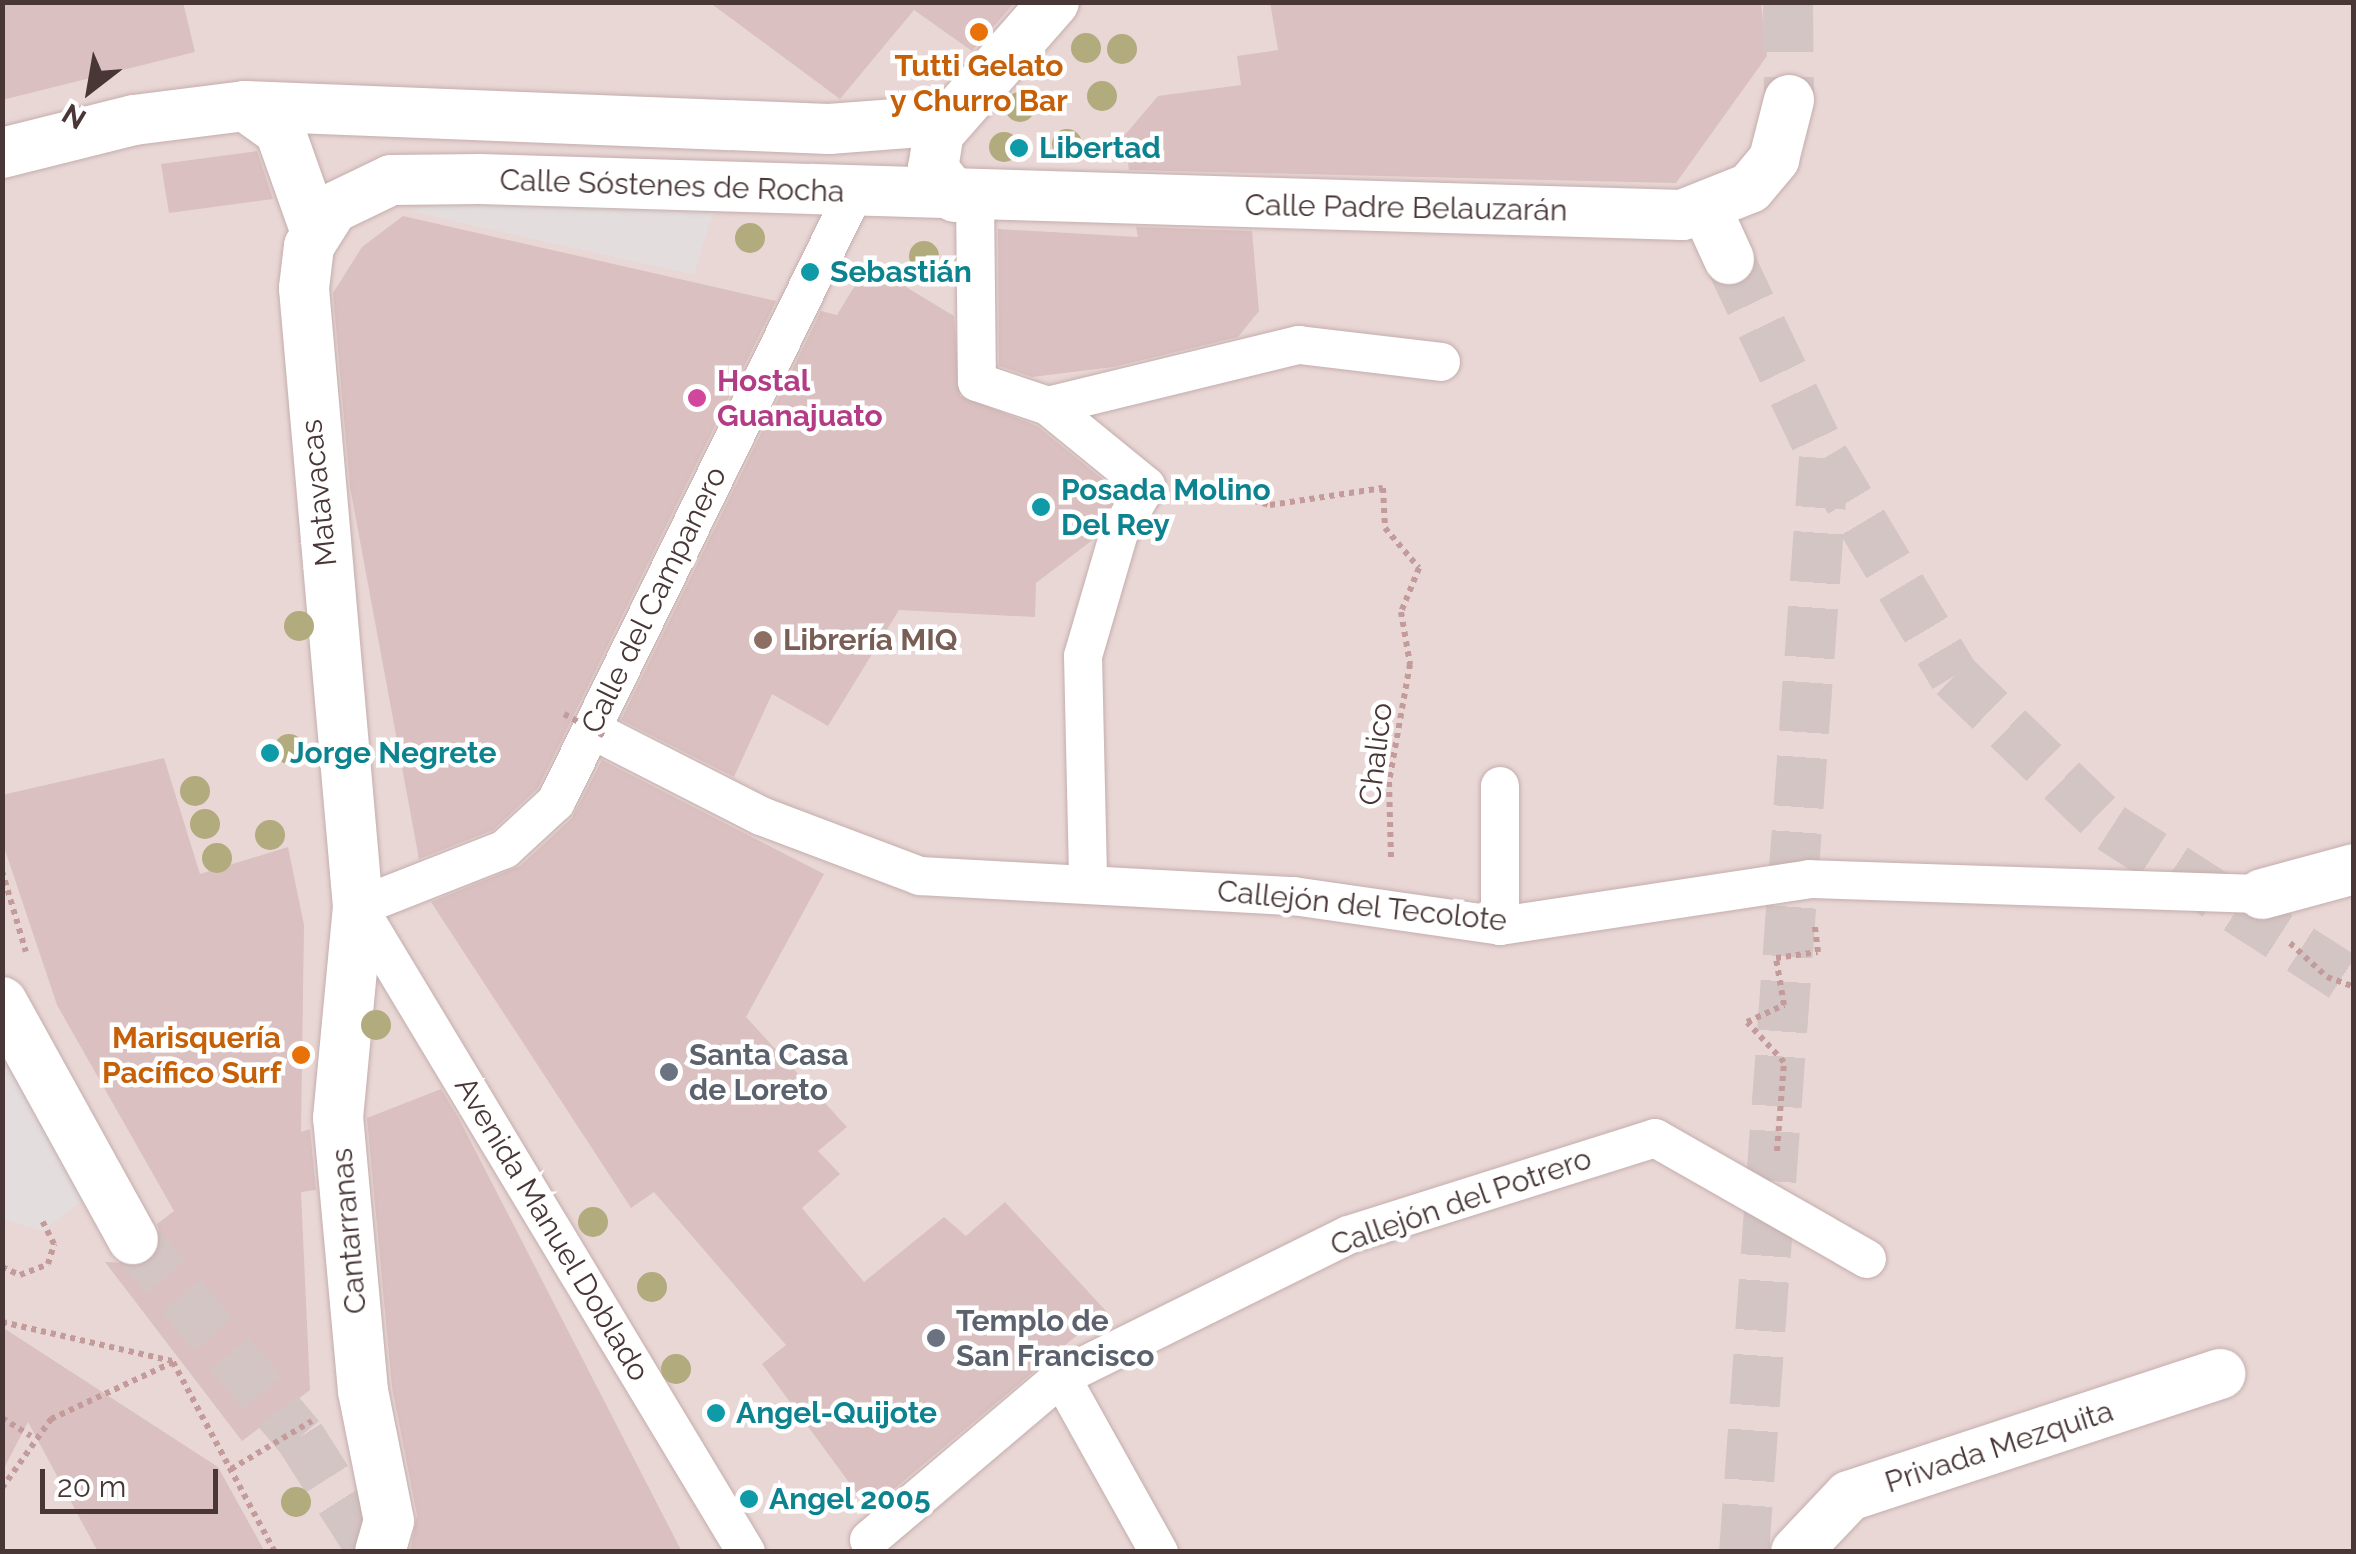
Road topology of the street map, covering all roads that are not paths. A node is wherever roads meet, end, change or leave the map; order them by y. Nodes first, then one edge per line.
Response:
1 (1054, 2) edge
2 (1789, 100) tunnel mouth
3 (245, 106) junction
4 (950, 120) junction
5 (2, 153) edge
6 (854, 193) junction
7 (965, 197) junction
8 (1708, 211) junction
9 (315, 230) junction
10 (1730, 259) tunnel mouth
11 (1440, 362) dead end
12 (1048, 406) junction
13 (608, 738) road end
14 (1500, 786) dead end
15 (2354, 870) edge
16 (1088, 884) junction
17 (2262, 894) joint
18 (358, 907) junction
19 (1500, 926) junction
20 (2, 1002) edge
21 (134, 1239) tunnel mouth
22 (1868, 1259) dead end
23 (2221, 1374) dead end
24 (1061, 1377) junction
25 (869, 1540) dead end
26 (380, 1552) edge
27 (746, 1552) edge
28 (1158, 1552) edge
29 (1796, 1552) edge

1 - 4 street
2 - 8 street
3 - 4 street, Calle Sóstenes de Rocha
3 - 5 street, Calle Sóstenes de Rocha
3 - 9 street
4 - 7 street
6 - 7 street, Calle Sóstenes de Rocha
6 - 9 street, Calle Sóstenes de Rocha
6 - 18 street, Calle del Campanero
7 - 8 street, Calle Padre Belauzarán
7 - 12 street
8 - 10 street
9 - 18 street, Matavacas
11 - 12 street
12 - 16 street
13 - 16 street, Callejón del Tecolote
14 - 19 street
15 - 17 street
16 - 19 street, Callejón del Tecolote
17 - 19 street, Callejón del Tecolote
18 - 26 street, Cantarranas
18 - 27 street, Avenida Manuel Doblado
20 - 21 street
22 - 24 street, Callejón del Potrero
23 - 29 street, Privada Mezquita
24 - 25 street, Callejón del Potrero
24 - 28 street

